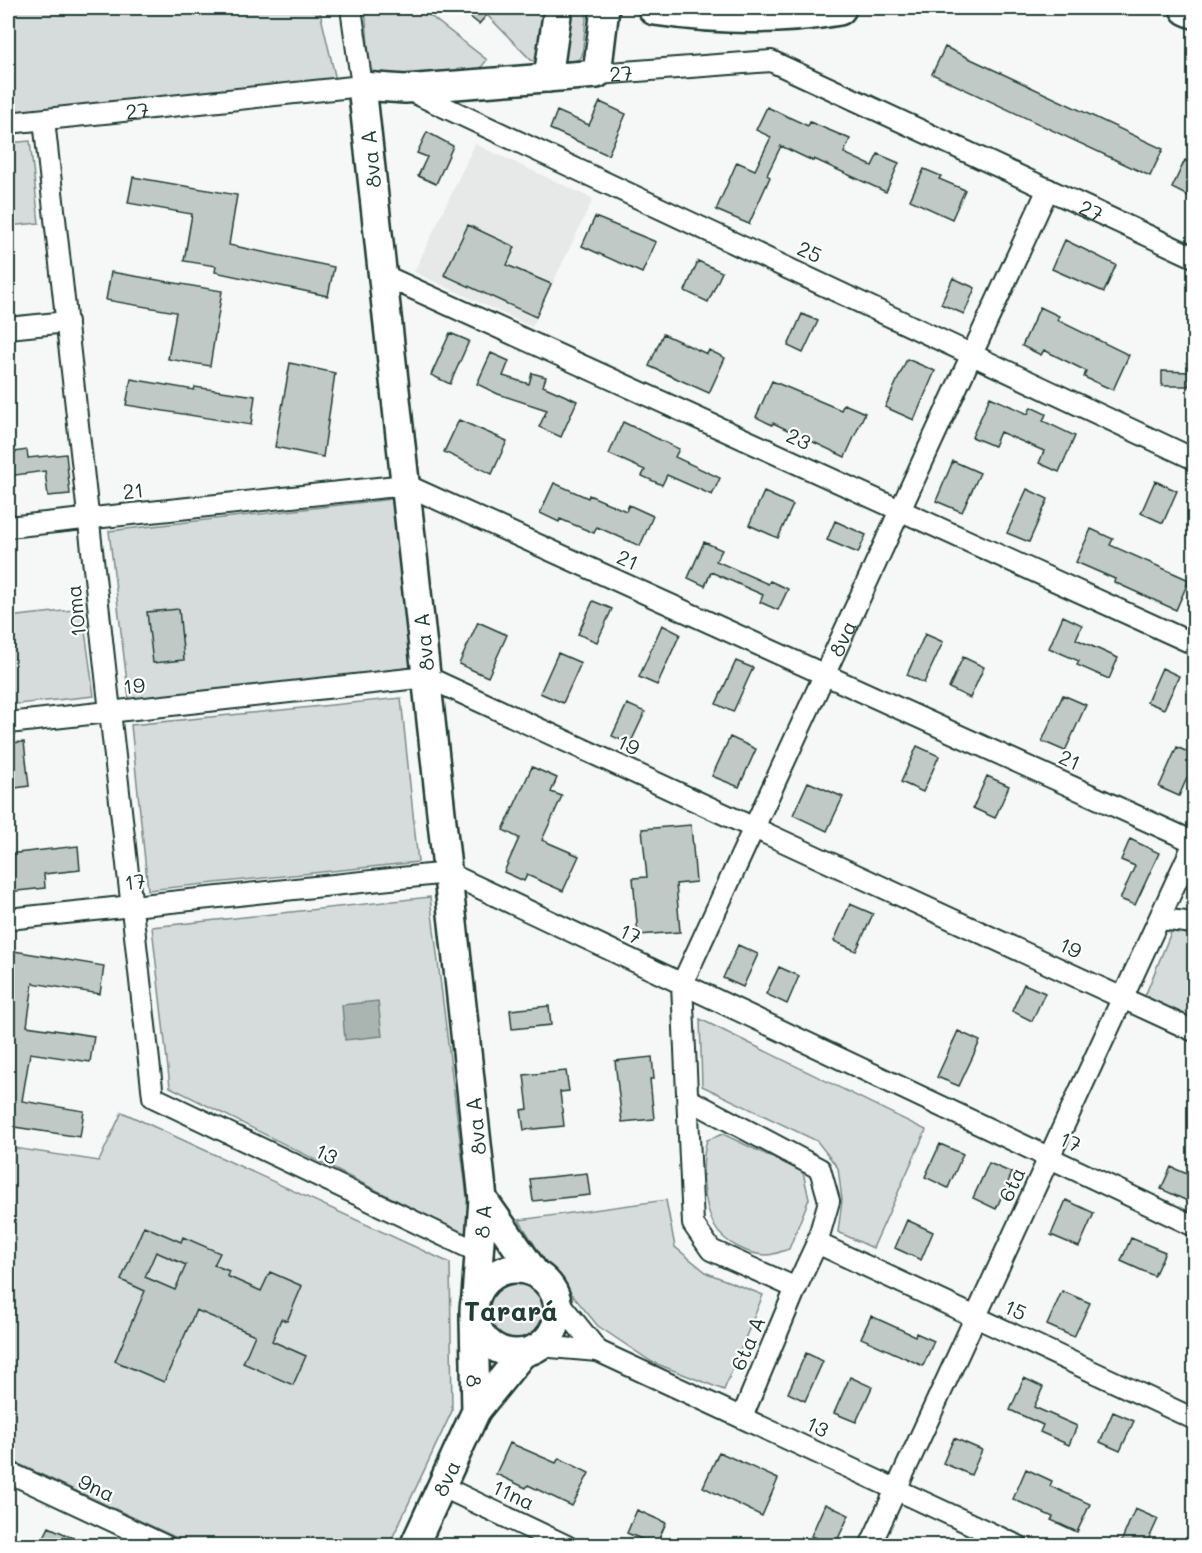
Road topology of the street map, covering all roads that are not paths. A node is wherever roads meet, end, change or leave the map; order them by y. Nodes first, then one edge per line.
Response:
1 (351, 8) edge
2 (558, 8) edge
3 (605, 8) edge
4 (655, 8) edge
5 (838, 8) edge
6 (1187, 8) edge
7 (1194, 11) edge
8 (736, 12) edge
9 (597, 74) junction
10 (548, 78) junction
11 (362, 86) junction
12 (405, 89) junction
13 (44, 120) junction
14 (8, 123) edge
15 (1048, 189) junction
16 (1194, 257) edge
17 (383, 274) junction
18 (67, 322) junction
19 (8, 328) edge
20 (973, 354) junction
21 (1194, 459) edge
22 (406, 485) junction
23 (900, 510) junction
24 (89, 518) junction
25 (8, 527) edge
26 (1194, 644) edge
27 (825, 675) junction
28 (427, 677) junction
29 (110, 711) junction
30 (8, 723) edge
31 (754, 828) junction
32 (1194, 842) edge
33 (448, 873) junction
34 (132, 906) junction
35 (8, 918) edge
36 (1160, 919) junction
37 (1194, 923) edge
38 (682, 984) junction
39 (1123, 998) junction
40 (1194, 1031) edge
41 (153, 1097) joint
42 (688, 1099) junction
43 (1049, 1157) junction
44 (483, 1199) junction
45 (1194, 1226) edge
46 (817, 1243) junction
47 (480, 1253) junction
48 (535, 1273) junction
49 (796, 1288) junction
50 (557, 1300) junction
51 (475, 1305) junction
52 (976, 1317) junction
53 (531, 1350) junction
54 (598, 1351) junction
55 (476, 1411) junction
56 (742, 1417) junction
57 (1194, 1419) edge
58 (8, 1472) edge
59 (441, 1486) junction
60 (896, 1489) junction
61 (166, 1545) edge
62 (414, 1545) edge
63 (567, 1545) edge
64 (870, 1545) edge
65 (1018, 1545) edge

1 - 11 street
2 - 10 street
3 - 9 street
4 - 8 highway
5 - 8 highway
6 - 7 highway
9 - 10 street, 27
9 - 15 street, 27
10 - 12 street, 27
11 - 12 street, 27
11 - 13 street, 27
11 - 17 street, 8va A
12 - 20 street, 25
13 - 14 street, 27
13 - 18 street, 10ma
15 - 16 street, 27
15 - 20 street, 8va
17 - 22 street, 8va A
17 - 23 street, 23
18 - 19 street
18 - 24 street, 10ma
20 - 21 street, 25
20 - 23 street, 8va
22 - 24 street, 21
22 - 27 street, 21
22 - 28 street, 8va A
23 - 26 street, 23
23 - 27 street, 8va
24 - 25 street, 21
24 - 29 street, 10ma
27 - 31 street, 8va
27 - 32 street, 21
28 - 29 street, 19
28 - 31 street, 19
28 - 33 street, 8va A
29 - 30 street, 19
29 - 34 street, 10ma
31 - 38 street, 8va
31 - 39 street, 19
32 - 36 street, 6ta
33 - 34 street, 17
33 - 38 street, 17
33 - 44 street, 8va A
34 - 35 street, 17
34 - 41 street, 10ma
36 - 37 street
36 - 39 street, 6ta
38 - 42 street, 8va
38 - 43 street, 17
39 - 40 street, 19
39 - 43 street, 6ta
41 - 47 street, 13
42 - 46 street, 6ta A
42 - 49 street, 8va
43 - 45 street, 17
43 - 52 street, 6ta
44 - 47 street, 8 A
44 - 48 street, 8 A
46 - 49 street, 6ta A
46 - 52 street, 15
47 - 51 street, 8 A
48 - 50 street
48 - 51 street
49 - 56 street, 6ta A
50 - 53 street
50 - 54 street, 13
51 - 53 street
51 - 55 street, 8
52 - 57 street, 15
52 - 60 street, 6ta
53 - 54 street, 13
53 - 55 street, 8
54 - 56 street, 13
55 - 59 street, 8va
56 - 60 street, 13
58 - 61 street, 9na
59 - 62 street, 8va
59 - 63 street, 11na
60 - 64 street, 6ta
60 - 65 street, 13

